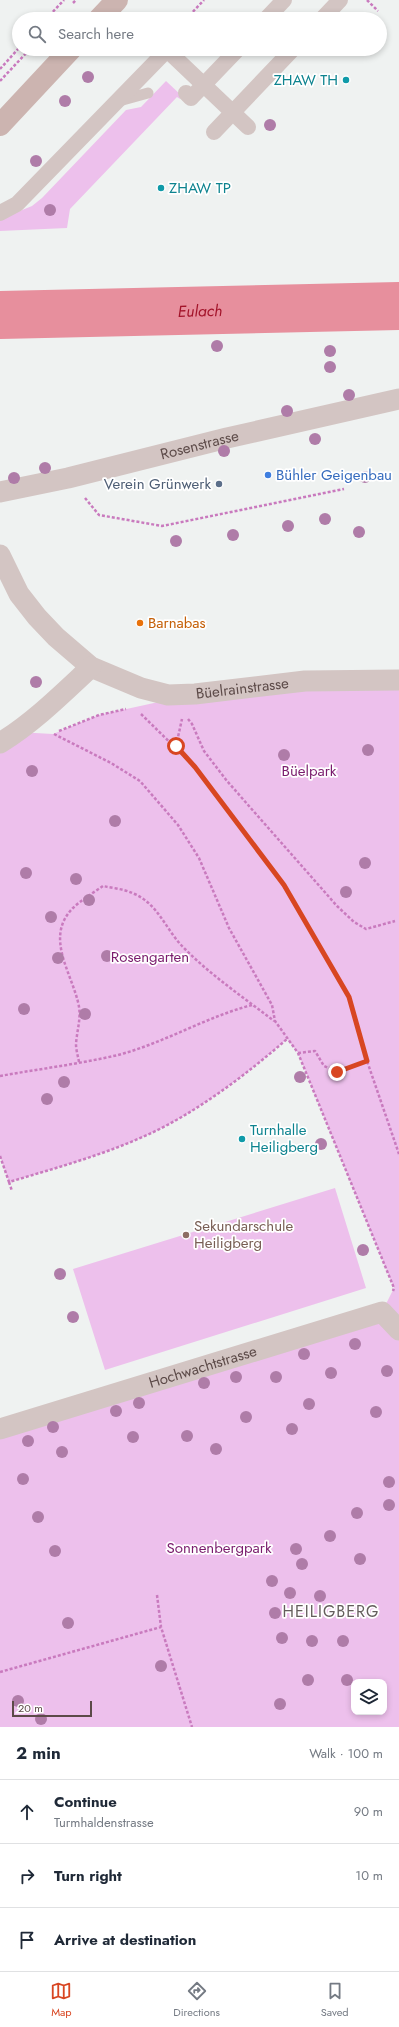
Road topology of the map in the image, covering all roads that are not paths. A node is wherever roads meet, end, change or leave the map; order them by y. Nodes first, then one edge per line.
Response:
1 (117, 0) edge
2 (284, 0) edge
3 (340, 0) edge
4 (106, 12) edge
5 (273, 12) edge
6 (329, 12) edge
7 (64, 56) edge
8 (161, 56) edge
9 (173, 56) edge
10 (231, 56) edge
11 (286, 56) edge
12 (204, 85) junction
13 (148, 93) dead end
14 (186, 93) dead end
15 (116, 102) junction
16 (233, 113) junction
17 (0, 125) edge
18 (248, 127) dead end
19 (214, 132) dead end
20 (0, 213) edge
21 (399, 399) edge
22 (0, 492) edge
23 (1, 560) edge
24 (91, 667) junction
25 (399, 680) edge
26 (0, 743) edge
27 (399, 1330) edge
28 (0, 1429) edge

1 - 4 main road
2 - 5 street
3 - 6 street
7 - 17 main road
8 - 15 street
9 - 12 street
10 - 12 street
11 - 16 street
12 - 14 street
12 - 16 street
13 - 15 lane
15 - 20 street
16 - 18 street
16 - 19 street
21 - 22 street, Rosenstrasse
23 - 24 street, Büelrainstrasse
24 - 25 street, Büelrainstrasse
24 - 26 street
27 - 28 street, Hochwachtstrasse

